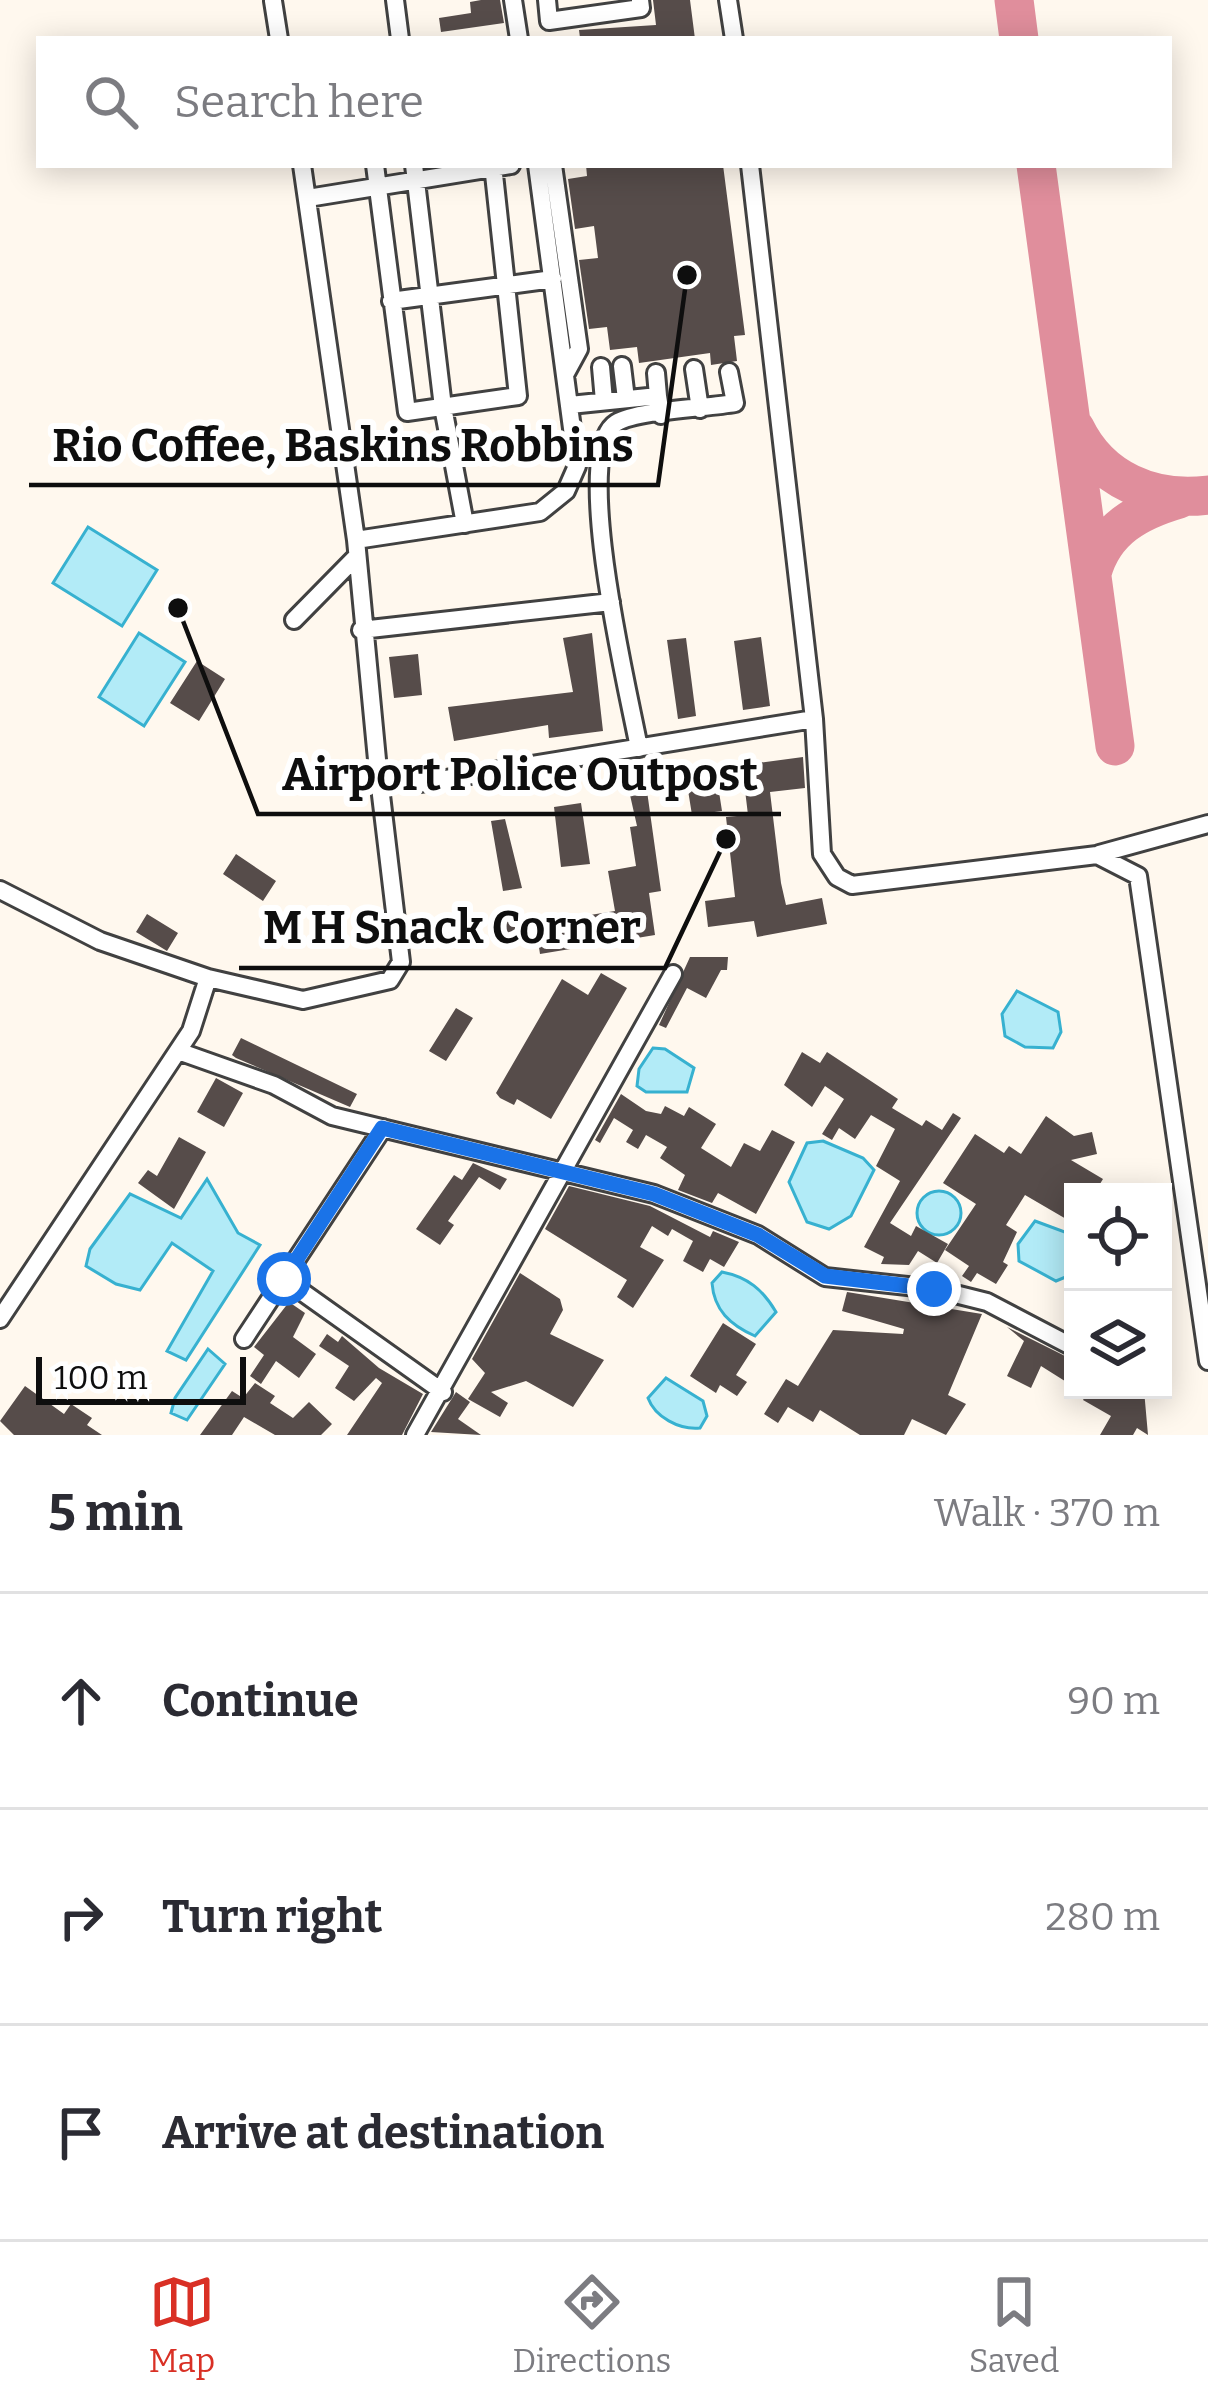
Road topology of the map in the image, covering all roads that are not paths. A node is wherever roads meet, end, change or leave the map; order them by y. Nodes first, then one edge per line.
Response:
1 (273, 0) edge
2 (395, 0) edge
3 (514, 0) edge
4 (547, 0) edge
5 (640, 0) edge
6 (728, 0) edge
7 (583, 8) edge
8 (279, 36) edge
9 (400, 36) edge
10 (519, 36) edge
11 (734, 36) edge
12 (303, 168) edge
13 (375, 168) edge
14 (476, 168) edge
15 (500, 168) edge
16 (537, 168) edge
17 (553, 168) edge
18 (750, 168) edge
19 (415, 173) edge
20 (378, 187) junction
21 (308, 198) junction
22 (553, 279) junction
23 (507, 286) junction
24 (432, 296) junction
25 (391, 301) junction
26 (622, 366) dead end
27 (601, 368) dead end
28 (694, 369) dead end
29 (729, 372) dead end
30 (566, 373) junction
31 (656, 373) dead end
32 (658, 395) junction
33 (626, 399) junction
34 (604, 401) junction
35 (570, 405) junction
36 (443, 407) junction
37 (700, 409) junction
38 (661, 415) junction
39 (465, 524) junction
40 (355, 550) junction
41 (611, 602) junction
42 (294, 620) dead end
43 (361, 630) junction
44 (814, 718) junction
45 (639, 748) junction
46 (378, 770) junction
47 (1208, 824) edge
48 (1097, 855) junction
49 (0, 890) edge
50 (673, 974) dead end
51 (208, 978) junction
52 (178, 1051) junction
53 (382, 1128) junction
54 (564, 1172) junction
55 (284, 1279) junction
56 (0, 1319) edge
57 (244, 1339) dead end
58 (1064, 1342) edge
59 (1208, 1361) edge
60 (442, 1392) junction
61 (415, 1435) edge

1 - 8 street
2 - 9 street
3 - 10 street
4 - 7 street
5 - 7 street
6 - 11 street
12 - 21 street
13 - 20 street
14 - 19 street
15 - 23 street
16 - 22 street
17 - 30 street
18 - 44 street
19 - 20 street
19 - 24 street
20 - 21 street
20 - 25 street
21 - 40 street
22 - 23 street
22 - 30 street
23 - 24 street
23 - 36 street
24 - 25 street
24 - 36 street
25 - 36 street
26 - 33 street
27 - 34 street
28 - 37 street
29 - 37 street
30 - 35 street
31 - 32 street
32 - 33 street
32 - 38 street
33 - 34 street
34 - 35 street
35 - 39 street
36 - 39 street
37 - 38 street
38 - 41 street
39 - 40 street
40 - 42 street
40 - 43 street
41 - 43 street
41 - 45 street
43 - 46 street
44 - 45 street
44 - 48 street
45 - 46 street
46 - 51 street
47 - 48 street
48 - 59 street
49 - 51 street
50 - 54 street
51 - 52 street
52 - 53 street
52 - 56 street
53 - 54 street
53 - 55 street
54 - 58 street
54 - 60 street
55 - 57 street
55 - 60 street
60 - 61 street

